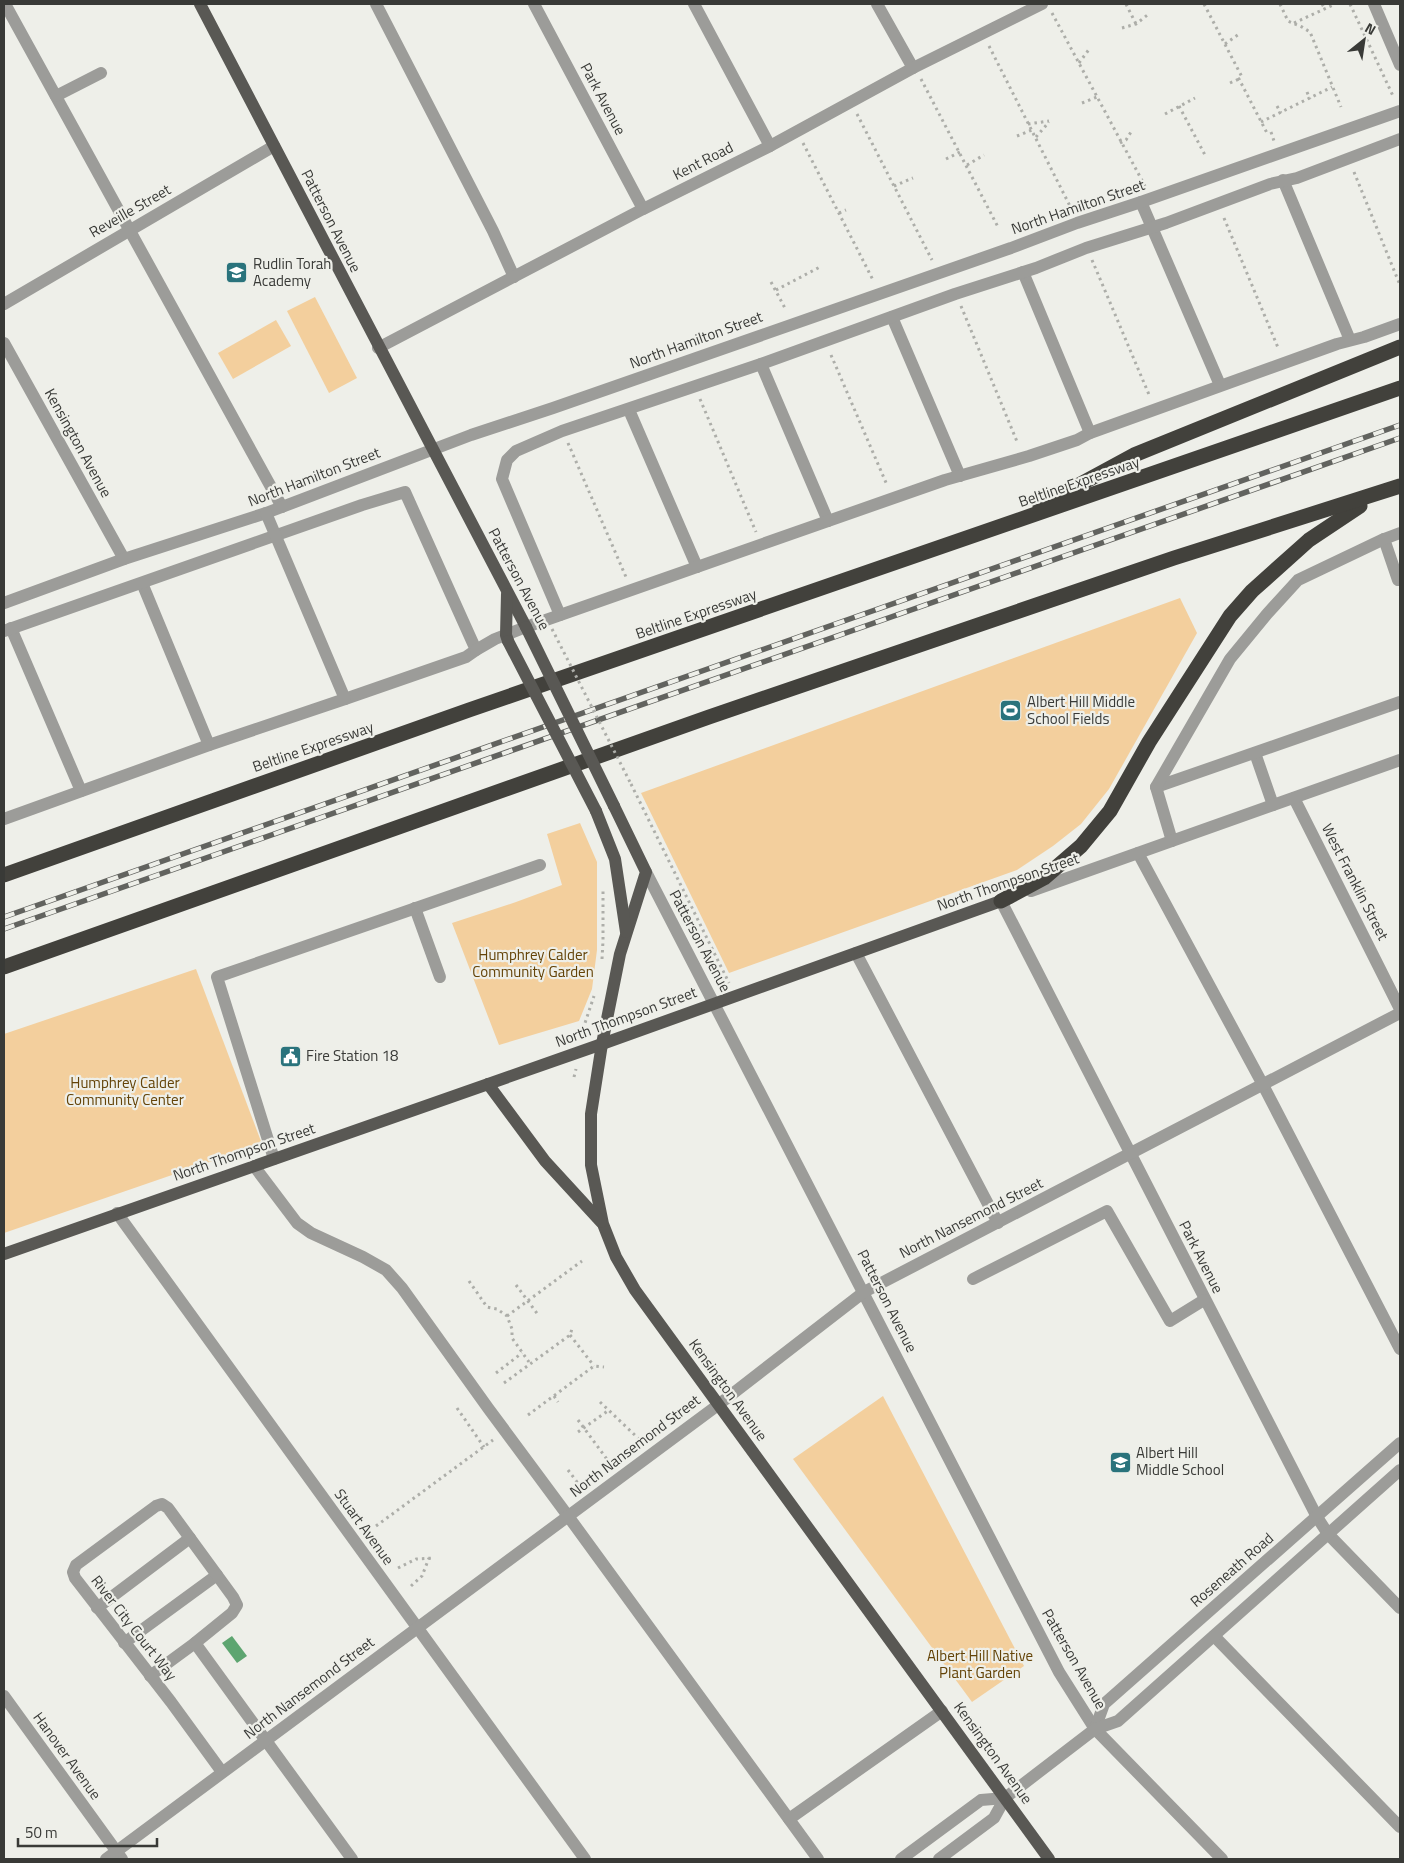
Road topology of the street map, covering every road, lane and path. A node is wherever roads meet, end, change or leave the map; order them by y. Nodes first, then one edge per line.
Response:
1 (6, 4) edge
2 (200, 4) edge
3 (376, 4) edge
4 (534, 4) edge
5 (694, 4) edge
6 (877, 4) edge
7 (1126, 4) edge
8 (1204, 4) edge
9 (1280, 4) edge
10 (1322, 4) edge
11 (1335, 4) edge
12 (1350, 4) edge
13 (1374, 4) edge
14 (1046, 7) edge
15 (1324, 9) junction
16 (1150, 13) dead end
17 (1294, 23) junction
18 (1136, 24) junction
19 (1122, 28) dead end
20 (1239, 34) dead end
21 (987, 44) dead end
22 (1225, 44) junction
23 (1090, 48) dead end
24 (1078, 64) junction
25 (1400, 65) edge
26 (913, 68) junction
27 (101, 73) dead end
28 (921, 79) dead end
29 (1239, 79) junction
30 (1230, 83) dead end
31 (1332, 87) junction
32 (1307, 92) dead end
33 (1393, 95) dead end
34 (56, 96) junction
35 (1097, 97) junction
36 (1195, 98) dead end
37 (1310, 99) junction
38 (1082, 103) dead end
39 (1179, 106) junction
40 (1277, 106) dead end
41 (1341, 107) dead end
42 (1400, 111) edge
43 (856, 113) dead end
44 (1281, 113) junction
45 (1165, 114) dead end
46 (1261, 122) junction
47 (1028, 124) junction
48 (1032, 130) junction
49 (1131, 132) dead end
50 (1017, 136) dead end
51 (1036, 137) junction
52 (1273, 137) dead end
53 (1400, 139) edge
54 (802, 141) dead end
55 (1120, 143) junction
56 (274, 146) junction
57 (770, 146) junction
58 (960, 152) junction
59 (984, 155) dead end
60 (1205, 155) dead end
61 (946, 159) dead end
62 (967, 165) junction
63 (1353, 171) dead end
64 (913, 178) dead end
65 (1283, 180) junction
66 (1143, 184) dead end
67 (894, 186) junction
68 (1142, 202) junction
69 (643, 209) junction
70 (1071, 209) dead end
71 (846, 210) dead end
72 (839, 214) junction
73 (1223, 217) dead end
74 (998, 227) dead end
75 (1153, 227) junction
76 (130, 230) junction
77 (931, 258) dead end
78 (1093, 263) dead end
79 (820, 267) dead end
80 (1023, 272) junction
81 (514, 277) junction
82 (872, 278) dead end
83 (771, 282) dead end
84 (1400, 285) edge
85 (776, 290) junction
86 (4, 304) edge
87 (785, 309) dead end
88 (962, 309) dead end
89 (892, 317) junction
90 (1400, 324) edge
91 (1350, 340) junction
92 (4, 343) edge
93 (1400, 347) edge
94 (378, 348) junction
95 (1280, 350) dead end
96 (831, 356) dead end
97 (761, 364) junction
98 (1220, 386) junction
99 (1400, 388) edge
100 (1150, 397) dead end
101 (701, 402) dead end
102 (629, 410) junction
103 (1090, 433) junction
104 (1018, 443) dead end
105 (570, 448) dead end
106 (433, 451) junction
107 (960, 476) junction
108 (1400, 486) edge
109 (889, 489) dead end
110 (1382, 493) junction
111 (282, 507) junction
112 (266, 513) junction
113 (828, 521) junction
114 (999, 528) junction
115 (1400, 533) edge
116 (757, 535) dead end
117 (275, 536) junction
118 (1384, 538) junction
119 (124, 559) junction
120 (697, 567) junction
121 (628, 580) dead end
122 (1398, 580) dead end
123 (142, 583) junction
124 (507, 592) junction
125 (4, 603) edge
126 (560, 615) junction
127 (526, 627) junction
128 (552, 629) dead end
129 (8, 630) edge
130 (507, 638) junction
131 (476, 650) junction
132 (345, 699) junction
133 (1400, 702) edge
134 (209, 745) junction
135 (1255, 753) junction
136 (1400, 760) edge
137 (1156, 788) junction
138 (82, 792) junction
139 (1294, 798) junction
140 (1273, 805) junction
141 (4, 820) edge
142 (1172, 841) junction
143 (1138, 853) junction
144 (540, 865) dead end
145 (646, 872) junction
146 (4, 875) edge
147 (603, 882) dead end
148 (1001, 901) junction
149 (415, 908) junction
150 (626, 934) junction
151 (856, 953) junction
152 (4, 967) edge
153 (601, 968) dead end
154 (440, 977) dead end
155 (596, 993) dead end
156 (736, 995) junction
157 (714, 1003) junction
158 (1400, 1009) edge
159 (1400, 1013) edge
160 (602, 1044) junction
161 (578, 1052) junction
162 (574, 1078) dead end
163 (1262, 1083) junction
164 (488, 1084) junction
165 (1129, 1154) junction
166 (274, 1158) junction
167 (254, 1166) junction
168 (117, 1214) junction
169 (998, 1223) junction
170 (603, 1224) junction
171 (4, 1254) edge
172 (582, 1261) dead end
173 (972, 1279) dead end
174 (469, 1281) dead end
175 (516, 1285) dead end
176 (864, 1292) junction
177 (1204, 1300) junction
178 (528, 1301) junction
179 (507, 1316) junction
180 (539, 1316) dead end
181 (573, 1326) dead end
182 (570, 1335) junction
183 (1400, 1349) edge
184 (522, 1353) junction
185 (529, 1362) dead end
186 (594, 1366) junction
187 (604, 1367) dead end
188 (496, 1372) dead end
189 (504, 1383) dead end
190 (554, 1396) junction
191 (558, 1402) dead end
192 (600, 1402) dead end
193 (718, 1405) junction
194 (457, 1408) dead end
195 (609, 1410) junction
196 (528, 1415) dead end
197 (578, 1420) dead end
198 (584, 1428) junction
199 (578, 1432) dead end
200 (498, 1437) dead end
201 (639, 1439) dead end
202 (1400, 1443) edge
203 (484, 1447) junction
204 (609, 1462) dead end
205 (568, 1470) dead end
206 (1400, 1470) edge
207 (580, 1486) dead end
208 (568, 1516) junction
209 (1317, 1517) junction
210 (376, 1526) dead end
211 (1328, 1534) junction
212 (190, 1538) junction
213 (398, 1568) dead end
214 (217, 1575) junction
215 (410, 1586) dead end
216 (97, 1608) junction
217 (1400, 1608) edge
218 (417, 1628) junction
219 (1214, 1636) junction
220 (124, 1643) junction
221 (195, 1643) junction
222 (150, 1676) junction
223 (4, 1696) edge
224 (942, 1711) junction
225 (1095, 1729) junction
226 (265, 1741) junction
227 (222, 1772) junction
228 (1005, 1798) junction
229 (789, 1819) junction
230 (1400, 1827) edge
231 (119, 1855) edge
232 (106, 1859) edge
233 (352, 1859) edge
234 (585, 1859) edge
235 (818, 1859) edge
236 (901, 1859) edge
237 (939, 1859) edge
238 (1049, 1859) edge
239 (1222, 1859) edge

1 - 34 street
2 - 56 main road, Patterson Avenue
3 - 81 street
4 - 69 street, Park Avenue
5 - 57 street
6 - 26 street
7 - 18 path
8 - 22 path
9 - 17 path
10 - 15 path
11 - 15 path
12 - 33 path
13 - 25 street
14 - 24 path
14 - 26 street, Kent Road
15 - 17 path
16 - 18 path
17 - 31 path
18 - 19 path
20 - 22 path
21 - 47 path
22 - 29 path
23 - 24 path
24 - 35 path
26 - 57 street, Kent Road
27 - 34 street
28 - 58 path
29 - 30 path
29 - 46 path
31 - 37 path
31 - 41 path
32 - 37 path
34 - 76 street
35 - 38 path
35 - 55 path
36 - 39 path
37 - 44 path
39 - 45 path
39 - 60 path
40 - 44 path
42 - 68 street, North Hamilton Street
43 - 67 path
44 - 46 path
46 - 52 path
47 - 48 path
47 - 51 path
48 - 50 path
48 - 51 path
49 - 55 path
51 - 70 path
53 - 65 street
54 - 72 path
55 - 66 path
56 - 76 street, Reveille Street
56 - 94 main road, Patterson Avenue
57 - 69 street, Kent Road
58 - 61 path
58 - 62 path
59 - 62 path
62 - 74 path
63 - 84 path
64 - 67 path
65 - 75 street
65 - 91 street
67 - 77 path
68 - 75 street
68 - 106 street, North Hamilton Street
69 - 81 street, Kent Road
71 - 72 path
72 - 82 path
73 - 95 path
75 - 80 street
75 - 98 street
76 - 86 street, Reveille Street
76 - 111 street
78 - 100 path
79 - 85 path
80 - 89 street
80 - 103 street
81 - 94 street, Kent Road
83 - 85 path
85 - 87 path
88 - 104 path
89 - 97 street
89 - 107 street
90 - 91 street
91 - 98 street
92 - 119 street, Kensington Avenue
93 - 114 highway
94 - 106 main road, Patterson Avenue
96 - 109 path
97 - 102 street
97 - 113 street
98 - 103 street
99 - 114 highway, Beltline Expressway
101 - 116 path
102 - 120 street
102 - 126 street
103 - 107 street
105 - 121 path
106 - 111 street, North Hamilton Street
106 - 124 main road, Patterson Avenue
107 - 113 street
108 - 110 highway
110 - 148 highway
110 - 152 highway
111 - 112 street, North Hamilton Street
112 - 117 street
112 - 119 street, North Hamilton Street
113 - 120 street
114 - 146 highway, Beltline Expressway
115 - 118 street
117 - 123 street
117 - 131 street
117 - 132 street
118 - 122 street
118 - 137 street
119 - 125 street, North Hamilton Street
120 - 126 street
123 - 129 street
123 - 134 street
124 - 127 main road, Patterson Avenue
124 - 130 main road
126 - 127 street
127 - 130 street
127 - 145 main road, Patterson Avenue, bridge
128 - 156 path, bridge
129 - 138 street
130 - 131 street
130 - 150 main road, bridge
131 - 132 street
132 - 134 street
133 - 135 street
134 - 138 street
135 - 137 street
135 - 140 street
136 - 139 street, North Thompson Street
137 - 142 street
138 - 141 street
139 - 140 street, North Thompson Street
139 - 158 street, West Franklin Street
140 - 142 street, North Thompson Street
142 - 143 street, North Thompson Street
143 - 148 street, North Thompson Street
143 - 163 street
144 - 149 street
145 - 150 main road, Kensington Avenue
145 - 157 street, Patterson Avenue
147 - 153 path
148 - 151 main road, North Thompson Street
148 - 165 street, Park Avenue
149 - 154 street
149 - 166 street
150 - 160 main road, Kensington Avenue
151 - 156 main road, North Thompson Street
151 - 169 street
155 - 161 path
156 - 157 main road, North Thompson Street
157 - 160 main road, North Thompson Street
157 - 176 street, Patterson Avenue
159 - 163 street, North Nansemond Street
160 - 161 main road, North Thompson Street
160 - 170 main road, Kensington Avenue
161 - 162 path
161 - 164 main road, North Thompson Street
163 - 165 street, North Nansemond Street
163 - 183 street
164 - 166 main road, North Thompson Street
164 - 170 main road
165 - 169 street, North Nansemond Street
165 - 177 street, Park Avenue
166 - 167 main road, North Thompson Street
167 - 168 main road, North Thompson Street
167 - 208 street
168 - 171 main road, North Thompson Street
168 - 218 street, Stuart Avenue
169 - 176 street, North Nansemond Street
170 - 193 main road, Kensington Avenue
172 - 178 path
173 - 177 street
174 - 179 path
175 - 178 path
176 - 193 street, North Nansemond Street
176 - 225 street, Patterson Avenue
177 - 209 street, Park Avenue
178 - 179 path
178 - 180 path
179 - 184 path
181 - 182 path
182 - 186 path
182 - 189 path
184 - 185 path
184 - 188 path
186 - 187 path
186 - 190 path
190 - 191 path
190 - 196 path
192 - 195 path
193 - 208 street, North Nansemond Street
193 - 224 main road, Kensington Avenue
194 - 203 path
195 - 198 path
195 - 201 path
197 - 198 path
198 - 199 path
198 - 204 path
200 - 203 path
202 - 209 street, Roseneath Road
203 - 210 path
205 - 207 path
206 - 211 street
208 - 218 street, North Nansemond Street
208 - 229 street
209 - 211 street, Park Avenue
209 - 225 street, Roseneath Road
211 - 217 street, Park Avenue
211 - 219 street
212 - 214 street, River City Court Way
212 - 216 street
212 - 216 street, River City Court Way
213 - 215 path
214 - 220 street
214 - 221 street, River City Court Way
216 - 220 street, River City Court Way
218 - 226 street, North Nansemond Street
218 - 234 street, Stuart Avenue
219 - 225 street
219 - 230 street
220 - 222 street, River City Court Way
221 - 222 street
221 - 226 street
222 - 227 street, River City Court Way
223 - 231 street, Hanover Avenue
224 - 228 main road, Kensington Avenue
224 - 229 street
225 - 228 street
225 - 239 street, Patterson Avenue
226 - 227 street, North Nansemond Street
226 - 233 street
227 - 231 street, North Nansemond Street
228 - 236 street
228 - 237 street
228 - 238 main road, Kensington Avenue
229 - 235 street
231 - 232 street, North Nansemond Street

